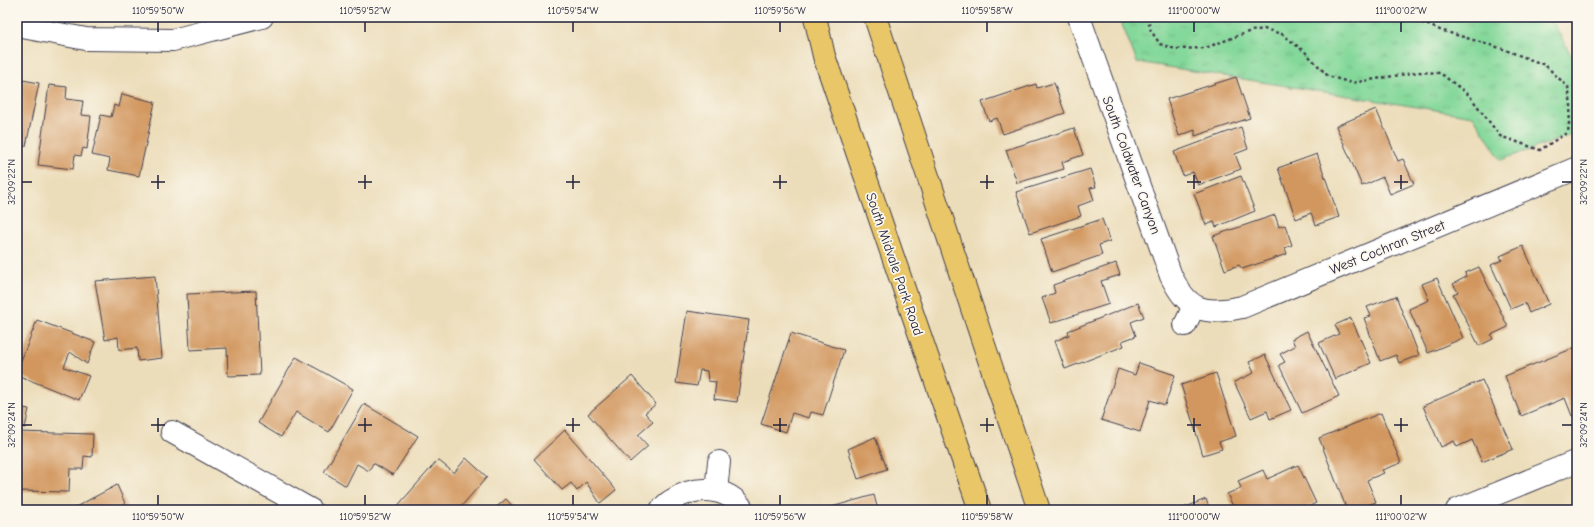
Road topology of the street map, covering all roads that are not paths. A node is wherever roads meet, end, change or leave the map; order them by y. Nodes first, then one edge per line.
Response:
1 (262, 17) edge
2 (815, 17) edge
3 (875, 17) edge
4 (1079, 17) edge
5 (17, 26) edge
6 (1577, 168) edge
7 (1194, 306) junction
8 (1185, 326) dead end
9 (172, 432) dead end
10 (1577, 461) edge
11 (719, 462) dead end
12 (716, 491) junction
13 (311, 510) edge
14 (661, 510) edge
15 (743, 510) edge
16 (980, 510) edge
17 (1039, 510) edge
18 (1457, 510) edge

1 - 5 street
2 - 16 main road, South Midvale Park Road
3 - 17 main road
4 - 7 street, South Coldwater Canyon
6 - 7 street, West Cochran Street
7 - 8 street
9 - 13 street
10 - 18 street
11 - 12 street
12 - 14 street
12 - 15 street

